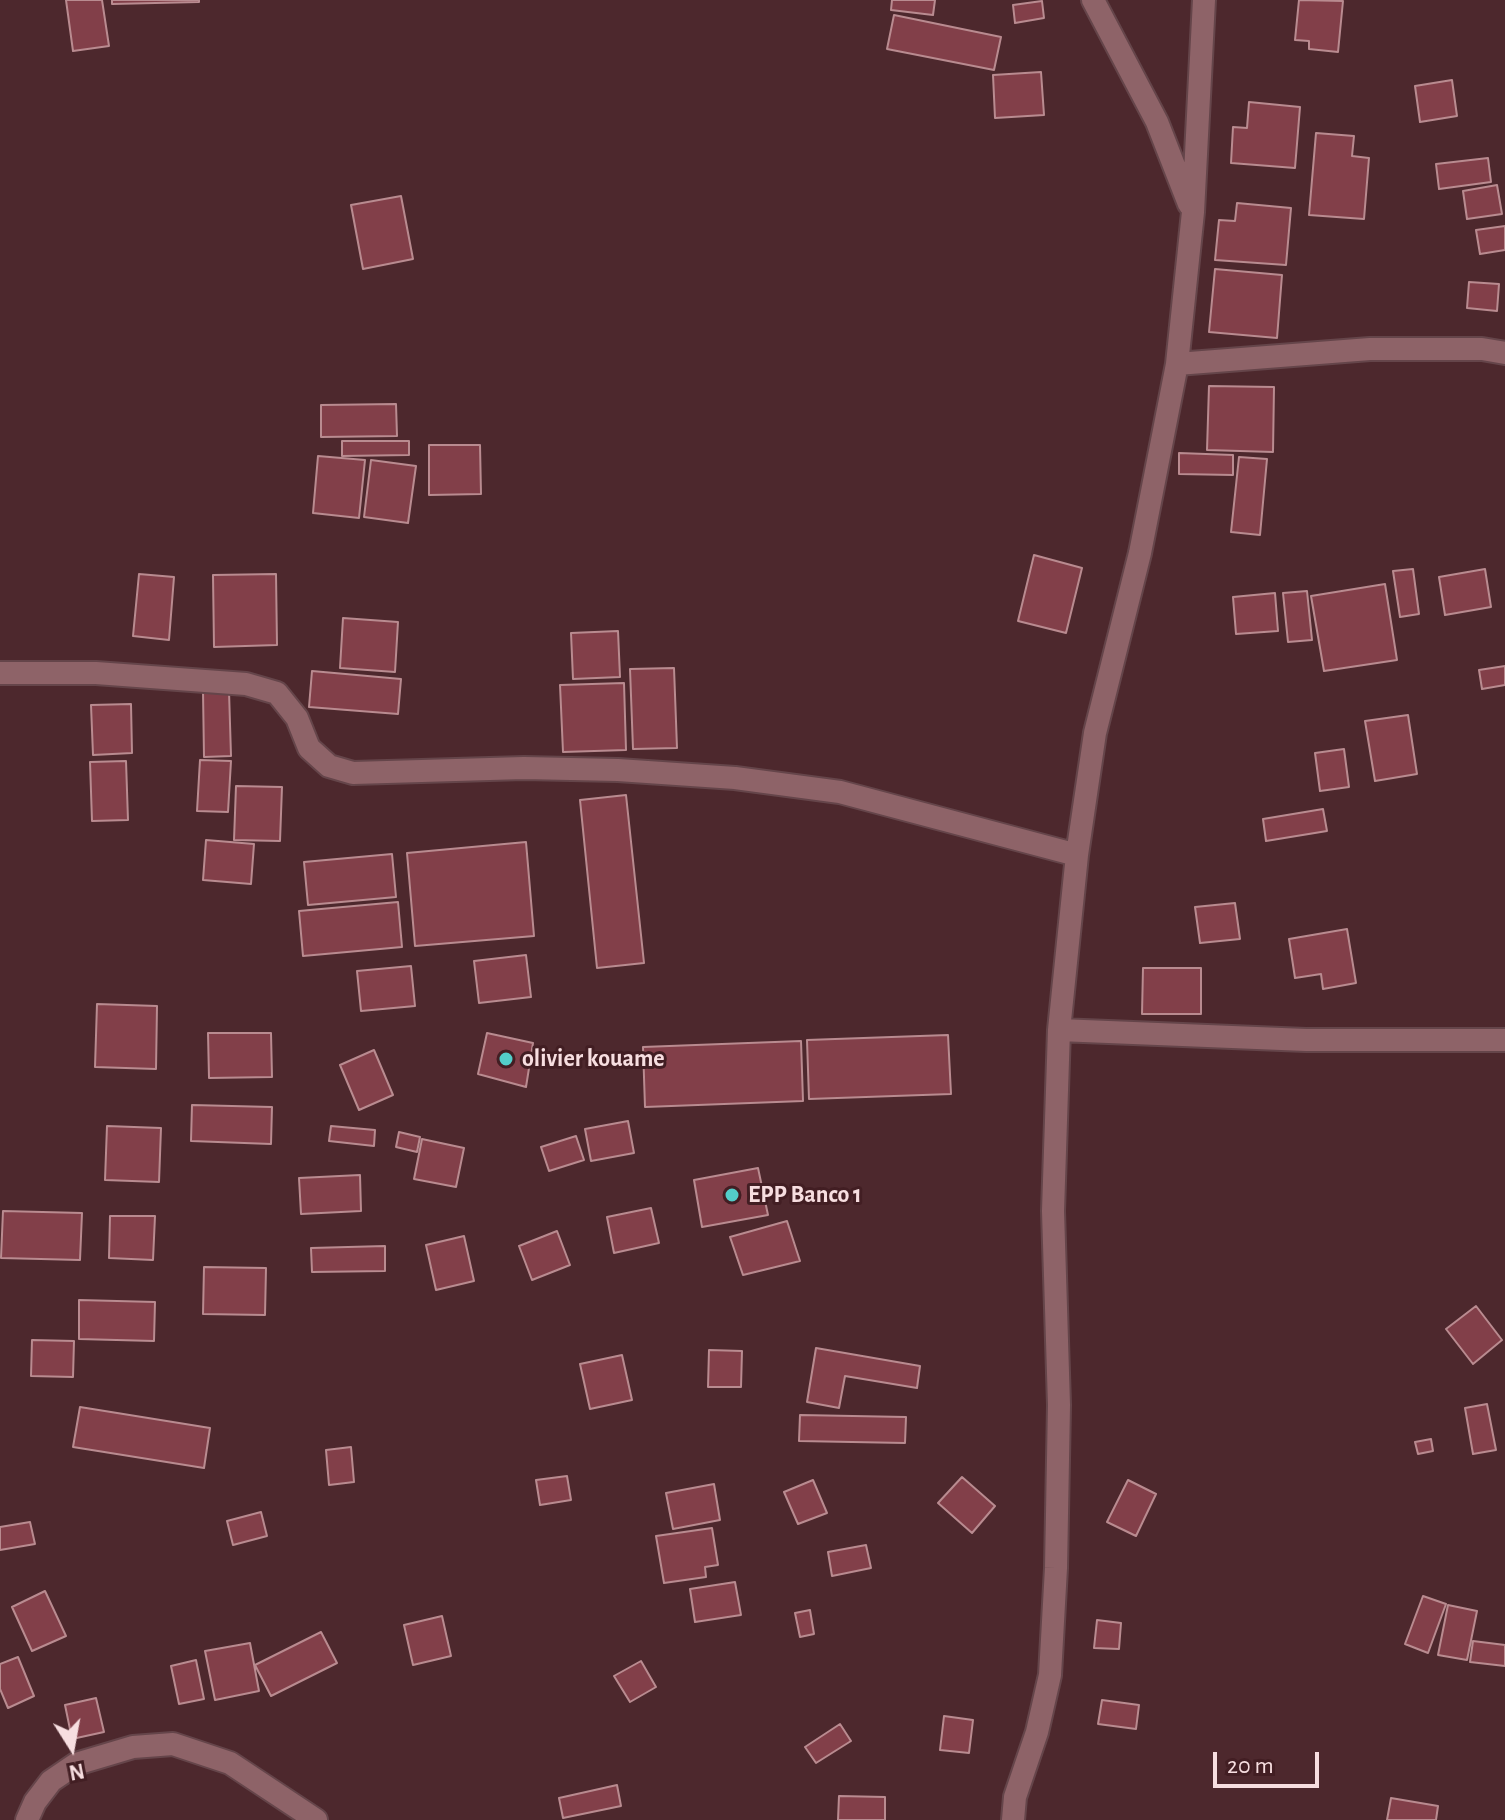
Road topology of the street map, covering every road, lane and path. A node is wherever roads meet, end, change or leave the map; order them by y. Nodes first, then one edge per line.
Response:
1 (1093, 0) edge
2 (1204, 0) edge
3 (1193, 212) junction
4 (1505, 353) edge
5 (1177, 364) junction
6 (0, 673) edge
7 (1077, 855) junction
8 (1059, 1030) junction
9 (1505, 1040) edge
10 (27, 1820) edge
11 (316, 1820) edge
12 (1013, 1820) edge

1 - 3 street
2 - 3 street
3 - 5 street
4 - 5 street
5 - 7 street
6 - 7 street
7 - 8 street
8 - 9 street
8 - 12 street
10 - 11 street

